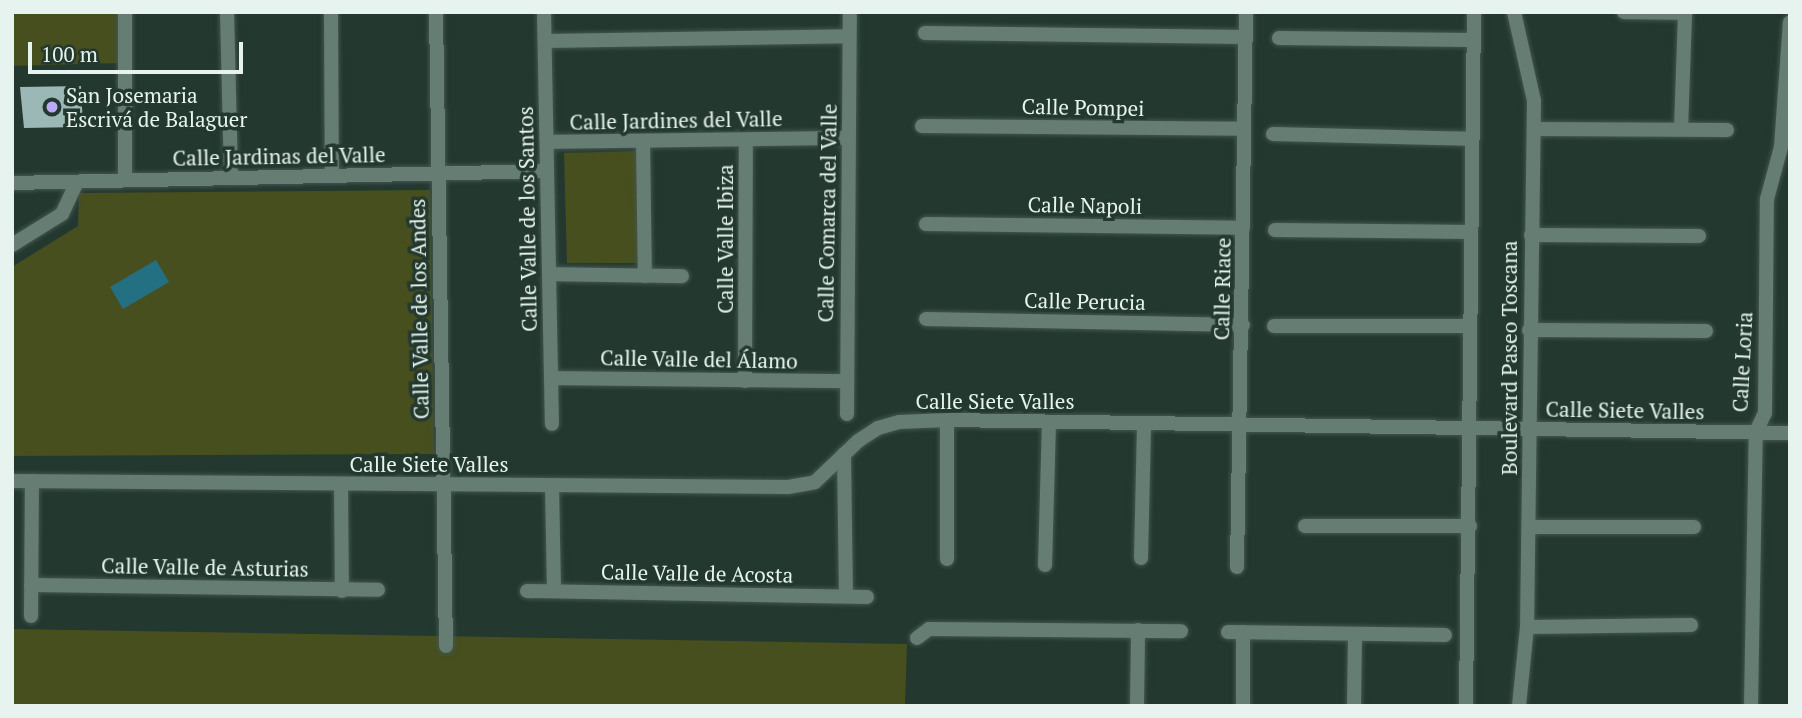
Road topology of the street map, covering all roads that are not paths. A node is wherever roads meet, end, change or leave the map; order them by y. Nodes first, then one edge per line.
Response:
1 (125, 12) edge
2 (227, 12) edge
3 (331, 12) edge
4 (436, 12) edge
5 (544, 12) edge
6 (850, 12) edge
7 (1246, 12) edge
8 (1474, 12) edge
9 (1514, 12) edge
10 (1624, 12) edge
11 (1685, 13) edge
12 (1790, 23) edge
13 (925, 33) dead end
14 (849, 36) junction
15 (1245, 37) junction
16 (1279, 38) dead end
17 (1473, 40) junction
18 (545, 41) junction
19 (922, 126) dead end
20 (1244, 129) junction
21 (1534, 129) junction
22 (1681, 129) junction
23 (1727, 130) dead end
24 (1273, 134) dead end
25 (848, 138) junction
26 (1472, 139) junction
27 (746, 140) junction
28 (643, 141) junction
29 (547, 142) junction
30 (547, 170) junction
31 (439, 173) junction
32 (332, 176) junction
33 (231, 178) junction
34 (125, 180) junction
35 (77, 182) junction
36 (12, 183) edge
37 (926, 225) dead end
38 (1243, 229) junction
39 (1275, 230) dead end
40 (1470, 232) junction
41 (1531, 235) junction
42 (1699, 236) dead end
43 (12, 245) edge
44 (549, 274) junction
45 (645, 276) junction
46 (682, 276) dead end
47 (926, 319) dead end
48 (1243, 325) junction
49 (1274, 326) dead end
50 (1467, 326) junction
51 (1529, 330) junction
52 (1706, 331) dead end
53 (551, 378) junction
54 (745, 381) junction
55 (846, 381) junction
56 (847, 414) dead end
57 (947, 420) junction
58 (1049, 422) junction
59 (552, 424) dead end
60 (1144, 424) junction
61 (1240, 425) junction
62 (1468, 429) junction
63 (1529, 429) junction
64 (1756, 432) junction
65 (1790, 433) edge
66 (844, 454) junction
67 (12, 481) edge
68 (32, 481) junction
69 (341, 484) junction
70 (442, 485) junction
71 (552, 486) junction
72 (1305, 526) dead end
73 (1470, 526) junction
74 (1529, 527) junction
75 (1694, 527) dead end
76 (1141, 558) dead end
77 (947, 559) dead end
78 (1045, 565) dead end
79 (1237, 567) dead end
80 (32, 585) junction
81 (342, 590) junction
82 (378, 590) dead end
83 (527, 591) dead end
84 (554, 591) junction
85 (846, 596) junction
86 (867, 597) dead end
87 (31, 617) dead end
88 (1691, 625) dead end
89 (1527, 627) junction
90 (1138, 630) junction
91 (1181, 631) dead end
92 (1355, 634) junction
93 (1445, 635) dead end
94 (917, 638) dead end
95 (446, 646) dead end
96 (1137, 706) edge
97 (1242, 706) edge
98 (1354, 706) edge
99 (1466, 706) edge
100 (1519, 706) edge
101 (1751, 706) edge

1 - 34 street
2 - 33 street
3 - 32 street
4 - 31 street, Calle Valle de los Andes
5 - 18 street, Calle Valle de los Santos
6 - 14 street, Calle Comarca del Valle
7 - 15 street, Calle Riace
8 - 17 street, Boulevard Paseo Toscana
9 - 21 street, Boulevard Paseo Toscana
10 - 11 street
11 - 22 street
12 - 64 street, Calle Loria
13 - 15 street
14 - 18 street
14 - 25 street, Calle Comarca del Valle
15 - 20 street, Calle Riace
16 - 17 street
17 - 26 street, Boulevard Paseo Toscana
18 - 29 street, Calle Valle de los Santos
19 - 20 street, Calle Pompei
20 - 38 street, Calle Riace
21 - 22 street
21 - 41 street, Boulevard Paseo Toscana
22 - 23 street
24 - 26 street
25 - 27 street, Calle Jardines del Valle
25 - 55 street, Calle Comarca del Valle
26 - 40 street, Boulevard Paseo Toscana
27 - 28 street, Calle Jardines del Valle
27 - 54 street, Calle Valle Ibiza
28 - 29 street, Calle Jardines del Valle
28 - 45 street
29 - 30 street, Calle Valle de los Santos
30 - 31 street, Calle Jardinas del Valle
30 - 44 street, Calle Valle de los Santos
31 - 32 street, Calle Jardinas del Valle
31 - 70 street, Calle Valle de los Andes
32 - 33 street, Calle Jardinas del Valle
33 - 34 street, Calle Jardinas del Valle
34 - 35 street, Calle Jardinas del Valle
35 - 36 street, Calle Jardinas del Valle
35 - 43 street
37 - 38 street, Calle Napoli
38 - 48 street, Calle Riace
39 - 40 street
40 - 50 street, Boulevard Paseo Toscana
41 - 42 street
41 - 51 street, Boulevard Paseo Toscana
44 - 45 street
44 - 53 street, Calle Valle de los Santos
45 - 46 street
47 - 48 street, Calle Perucia
48 - 61 street, Calle Riace
49 - 50 street
50 - 62 street, Boulevard Paseo Toscana
51 - 52 street
51 - 63 street, Boulevard Paseo Toscana
53 - 54 street, Calle Valle del Álamo
53 - 59 street, Calle Valle de los Santos
54 - 55 street, Calle Valle del Álamo
55 - 56 street, Calle Comarca del Valle
57 - 58 street, Calle Siete Valles
57 - 66 street, Calle Siete Valles
57 - 77 street
58 - 60 street, Calle Siete Valles
58 - 78 street
60 - 61 street, Calle Siete Valles
60 - 76 street
61 - 62 street, Calle Siete Valles
61 - 79 street, Calle Riace
62 - 63 street, Calle Siete Valles
62 - 73 street, Boulevard Paseo Toscana
63 - 64 street, Calle Siete Valles
63 - 74 street, Boulevard Paseo Toscana
64 - 65 street, Calle Siete Valles
64 - 101 street, Calle Loria
66 - 71 street, Calle Siete Valles
66 - 85 street
67 - 68 street, Calle Siete Valles
68 - 69 street, Calle Siete Valles
68 - 80 street
69 - 70 street, Calle Siete Valles
69 - 81 street
70 - 71 street, Calle Siete Valles
70 - 95 street, Calle Valle de los Andes
71 - 84 street
72 - 73 street
73 - 99 street, Boulevard Paseo Toscana
74 - 75 street
74 - 89 street, Boulevard Paseo Toscana
80 - 81 street, Calle Valle de Asturias
80 - 87 street
81 - 82 street, Calle Valle de Asturias
83 - 84 street, Calle Valle de Acosta
84 - 85 street, Calle Valle de Acosta
85 - 86 street, Calle Valle de Acosta
88 - 89 street
89 - 100 street, Boulevard Paseo Toscana
90 - 91 street
90 - 94 street
90 - 96 street
92 - 93 street
92 - 97 street
92 - 98 street

